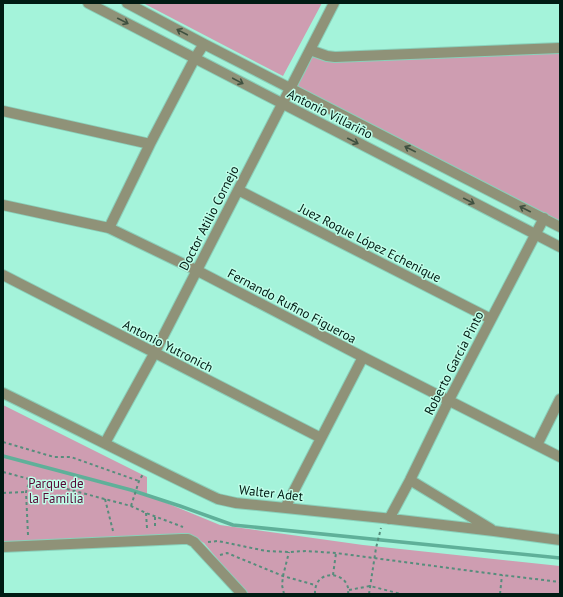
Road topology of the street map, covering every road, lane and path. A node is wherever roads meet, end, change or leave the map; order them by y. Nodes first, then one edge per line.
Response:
1 (88, 3) edge
2 (127, 3) edge
3 (334, 3) edge
4 (204, 44) junction
5 (560, 48) edge
6 (310, 50) junction
7 (195, 58) junction
8 (291, 88) junction
9 (282, 104) junction
10 (3, 111) edge
11 (150, 144) junction
12 (238, 190) junction
13 (3, 205) edge
14 (544, 218) junction
15 (560, 227) edge
16 (109, 228) junction
17 (535, 235) junction
18 (560, 247) edge
19 (196, 270) junction
20 (3, 276) edge
21 (491, 319) junction
22 (154, 354) junction
23 (362, 357) junction
24 (3, 393) edge
25 (560, 399) edge
26 (449, 400) junction
27 (321, 438) junction
28 (3, 442) edge
29 (105, 443) junction
30 (537, 445) junction
31 (560, 457) edge
32 (3, 472) edge
33 (30, 480) junction
34 (410, 480) junction
35 (26, 492) junction
36 (3, 493) edge
37 (105, 499) junction
38 (131, 506) junction
39 (285, 508) junction
40 (146, 513) junction
41 (155, 517) junction
42 (389, 519) junction
43 (182, 527) dead end
44 (147, 528) dead end
45 (155, 528) dead end
46 (114, 531) dead end
47 (494, 531) junction
48 (380, 532) dead end
49 (28, 536) dead end
50 (560, 540) edge
51 (207, 542) dead end
52 (3, 547) edge
53 (289, 552) junction
54 (336, 553) junction
55 (218, 555) dead end
56 (374, 558) junction
57 (333, 575) junction
58 (502, 575) junction
59 (282, 576) junction
60 (560, 582) edge
61 (316, 585) junction
62 (370, 586) junction
63 (349, 590) junction
64 (242, 594) edge
65 (284, 594) edge
66 (315, 594) edge
67 (348, 594) edge
68 (369, 594) edge
69 (401, 594) edge
70 (500, 594) edge

1 -> 7 street, Antonio Villariño
4 -> 2 street, Antonio Villariño
3 - 6 street, Doctor Atilio Cornejo
4 - 7 street
4 - 8 street, Antonio Villariño
5 - 6 street
6 - 8 street, Doctor Atilio Cornejo
7 -> 9 street, Antonio Villariño
7 - 11 street
8 - 9 street, Doctor Atilio Cornejo
14 -> 8 street, Antonio Villariño
9 - 12 street, Doctor Atilio Cornejo
9 -> 17 street, Antonio Villariño
10 - 11 street
11 - 16 street
12 - 19 street, Doctor Atilio Cornejo
12 - 21 street, Juez Roque López Echenique
13 - 16 street, Fernando Rufino Figueroa
14 - 15 street, Antonio Villariño
14 - 17 street, Roberto García Pinto
16 - 19 street, Fernando Rufino Figueroa
17 - 18 street, Antonio Villariño
17 - 21 street, Roberto García Pinto
19 - 22 street, Doctor Atilio Cornejo
19 - 23 street, Fernando Rufino Figueroa
20 - 22 street, Antonio Yutronich
21 - 26 street, Roberto García Pinto
22 - 27 street, Antonio Yutronich
22 - 29 street, Doctor Atilio Cornejo
23 - 26 street, Fernando Rufino Figueroa
23 - 27 street
24 - 29 street, Walter Adet
25 - 30 street
26 - 30 street, Fernando Rufino Figueroa
26 - 34 street, Roberto García Pinto
27 - 39 street
28 - 38 path
29 - 39 street, Walter Adet
30 - 31 street, Fernando Rufino Figueroa
32 - 33 path
33 - 35 path
33 - 37 path
34 - 42 street, Roberto García Pinto
34 - 47 street
35 - 36 path
35 - 49 path
37 - 38 path
37 - 46 path
38 - 40 path
39 - 42 street, Walter Adet
40 - 41 path
40 - 44 path
41 - 43 path
41 - 45 path
42 - 47 street, Walter Adet
47 - 50 street, Walter Adet
48 - 56 path
51 - 53 path
52 - 64 street
53 - 54 path
53 - 59 path
54 - 56 path
54 - 57 path
55 - 59 path
56 - 58 path
56 - 62 path
57 - 61 path
57 - 63 path
58 - 60 path
58 - 70 path
59 - 61 path
59 - 65 path
61 - 66 path
62 - 63 path
62 - 68 path
62 - 69 path
63 - 67 path

